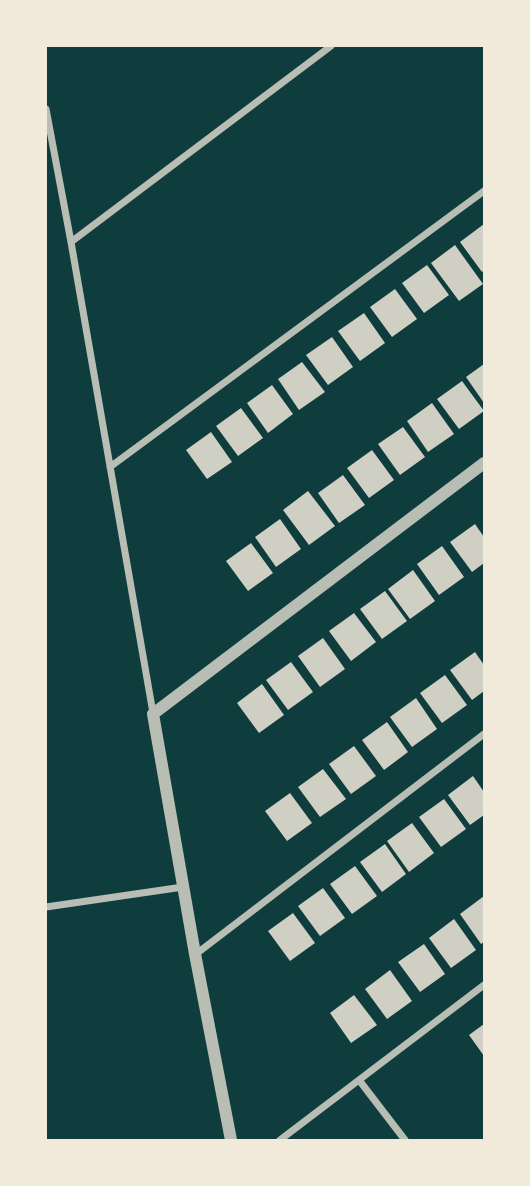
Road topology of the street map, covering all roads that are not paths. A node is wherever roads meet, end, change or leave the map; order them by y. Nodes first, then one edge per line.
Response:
1 (331, 46) edge
2 (46, 109) edge
3 (485, 191) edge
4 (71, 242) junction
5 (485, 463) edge
6 (110, 467) junction
7 (153, 714) junction
8 (485, 734) edge
9 (183, 887) junction
10 (46, 907) edge
11 (195, 954) junction
12 (485, 985) edge
13 (359, 1080) junction
14 (231, 1140) edge
15 (280, 1140) edge
16 (405, 1140) edge

1 - 4 street
2 - 4 street
3 - 6 street
4 - 6 street
5 - 7 street
6 - 7 street
7 - 9 street
8 - 11 street
9 - 10 street
9 - 11 street
11 - 14 street
12 - 13 street
13 - 15 street
13 - 16 street

